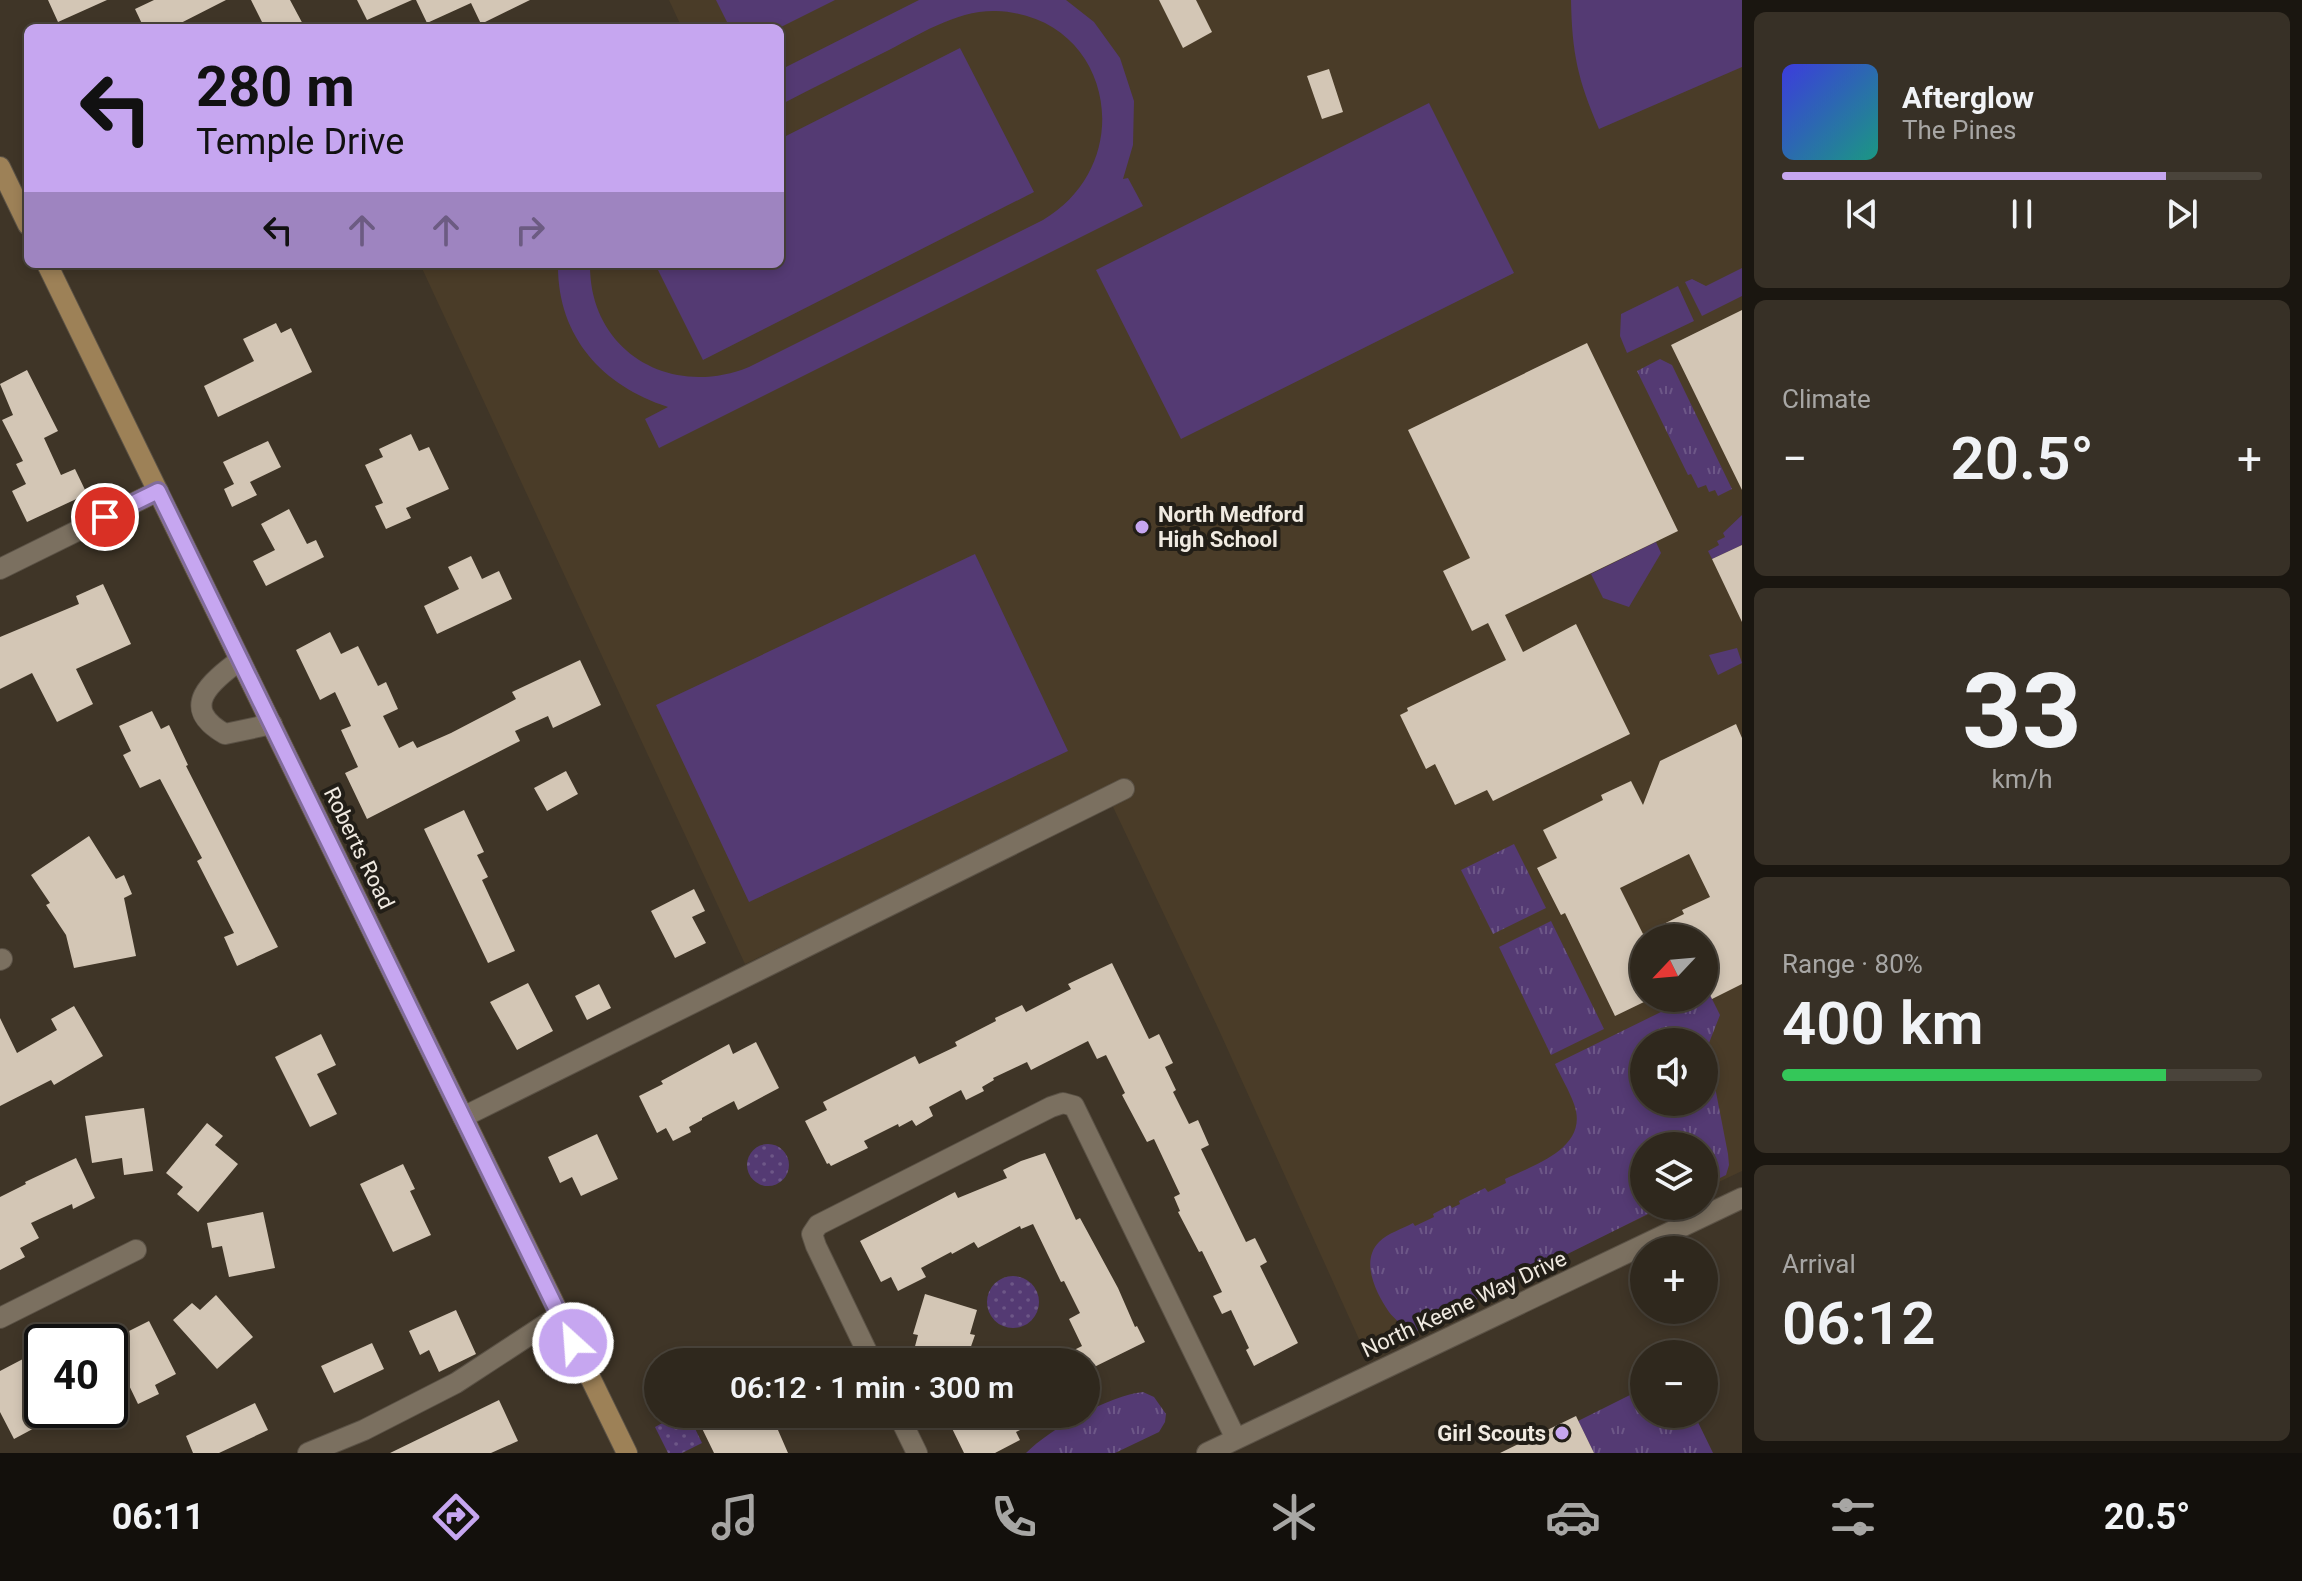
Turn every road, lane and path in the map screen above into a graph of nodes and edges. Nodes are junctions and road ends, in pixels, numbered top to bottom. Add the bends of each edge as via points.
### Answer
1 (0, 167) edge
2 (24, 217) edge
3 (49, 268) edge
4 (158, 491) junction
5 (0, 569) edge
6 (240, 660) junction
7 (272, 724) junction
8 (1124, 789) dead end
9 (463, 1117) junction
10 (1742, 1198) edge
11 (136, 1250) dead end
12 (560, 1315) junction
13 (0, 1318) edge
14 (865, 1348) edge
15 (905, 1428) edge
16 (1236, 1439) junction
17 (308, 1453) edge
18 (627, 1453) edge
19 (917, 1453) edge
20 (1207, 1453) edge

1 - 2 street
3 - 4 street, Roberts Road
4 - 5 street
4 - 6 street, Roberts Road
6 - 7 street, Roberts Road
6 - 7 street via 203,692 201,707 211,726 225,734
7 - 9 street, Roberts Road
8 - 9 street
9 - 12 street, Roberts Road
10 - 16 street, North Keene Way Drive
11 - 13 street
12 - 17 street via 456,1383
12 - 18 street, Roberts Road
14 - 16 street via 816,1246 812,1234 818,1225 1063,1103 1074,1106
15 - 19 street
16 - 20 street, North Keene Way Drive

